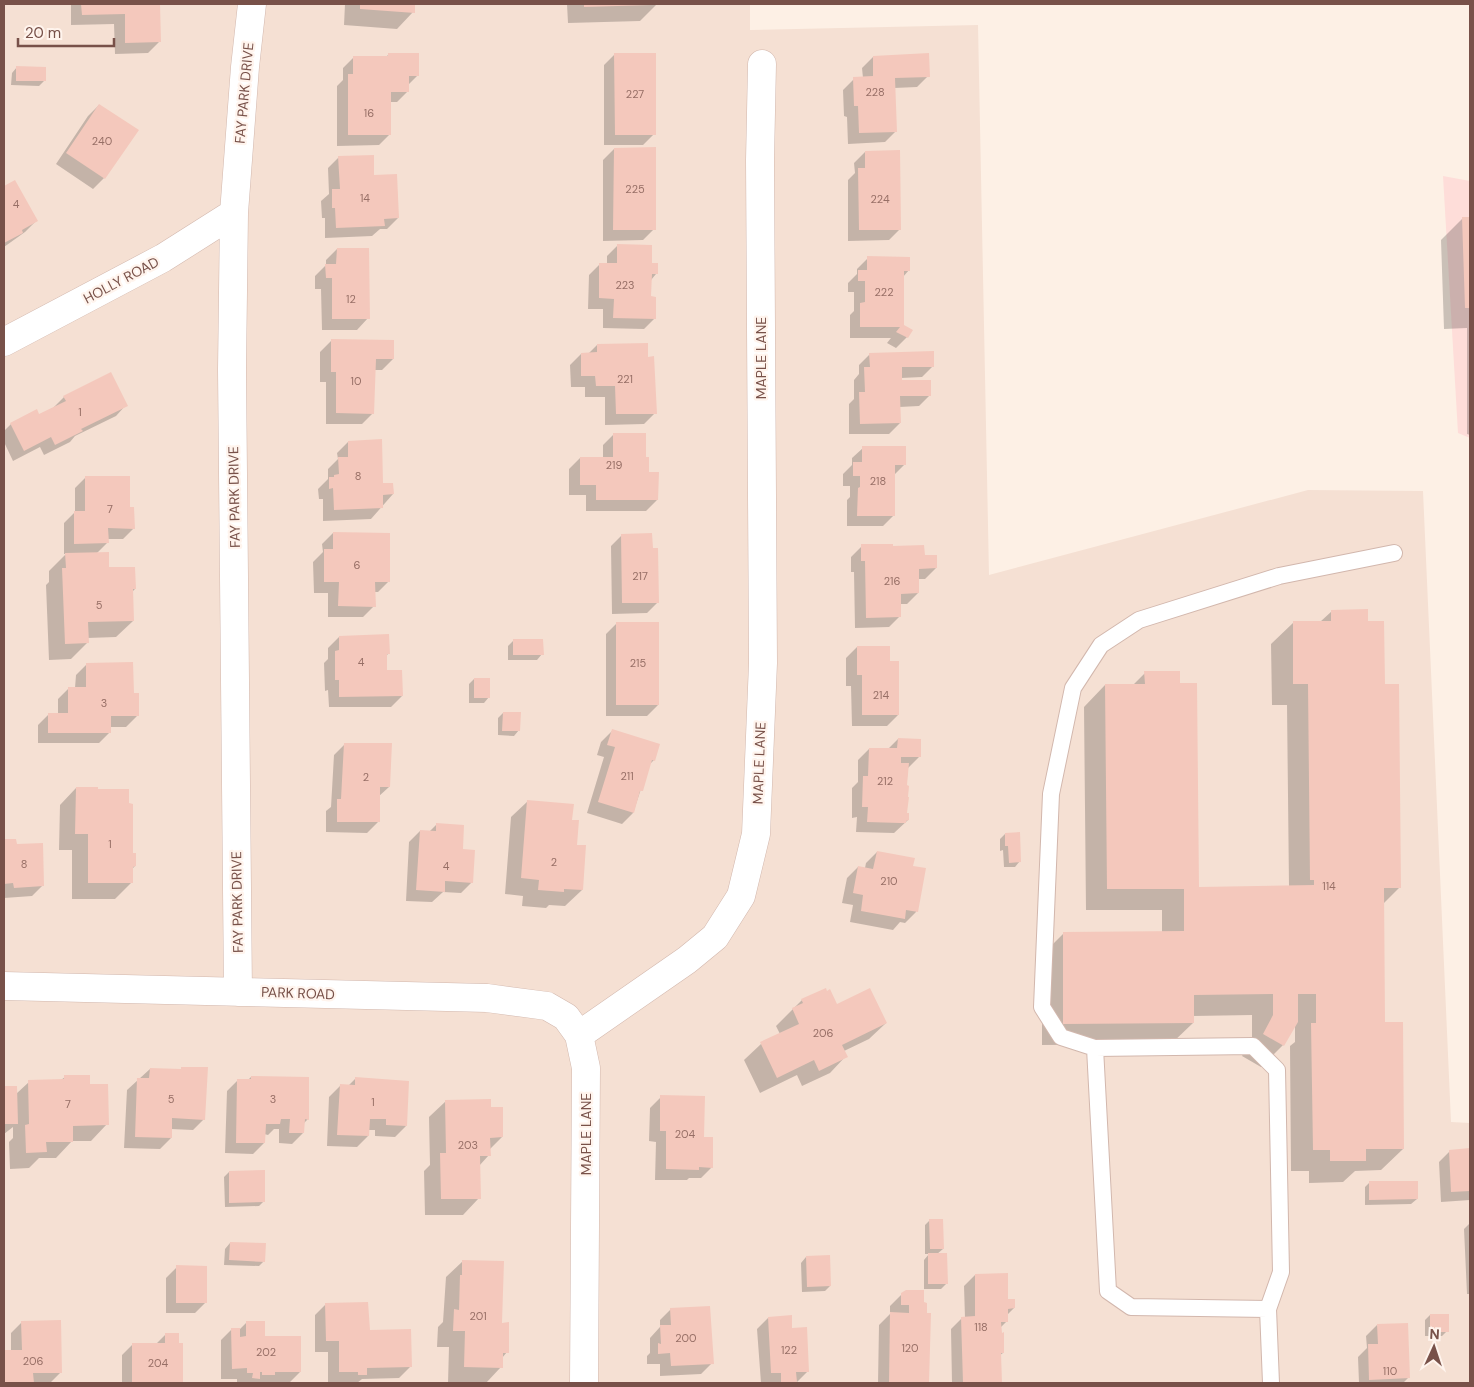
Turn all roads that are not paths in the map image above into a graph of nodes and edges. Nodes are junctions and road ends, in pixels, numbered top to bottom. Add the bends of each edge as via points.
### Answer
1 (252, 4) edge
2 (762, 64) dead end
3 (234, 213) junction
4 (4, 342) edge
5 (1394, 553) dead end
6 (4, 986) edge
7 (238, 992) junction
8 (579, 1035) junction
9 (1095, 1048) junction
10 (1268, 1309) junction
11 (584, 1383) edge
12 (1271, 1383) edge

1 - 3 street, FAY PARK DRIVE
2 - 8 street, MAPLE LANE via 762,662 756,834 740,896 715,937 688,960
3 - 4 street, HOLLY ROAD via 163,258
3 - 7 street, FAY PARK DRIVE via 232,380
5 - 9 lane via 1279,576 1139,620 1101,645 1073,688 1051,794 1042,1007 1061,1037
6 - 7 street, PARK ROAD
7 - 8 street, PARK ROAD via 487,998 547,1006 566,1017
8 - 11 street, MAPLE LANE via 586,1068
9 - 10 lane via 1108,1291 1132,1308
9 - 10 lane via 1254,1046 1277,1070 1281,1272
10 - 12 lane

